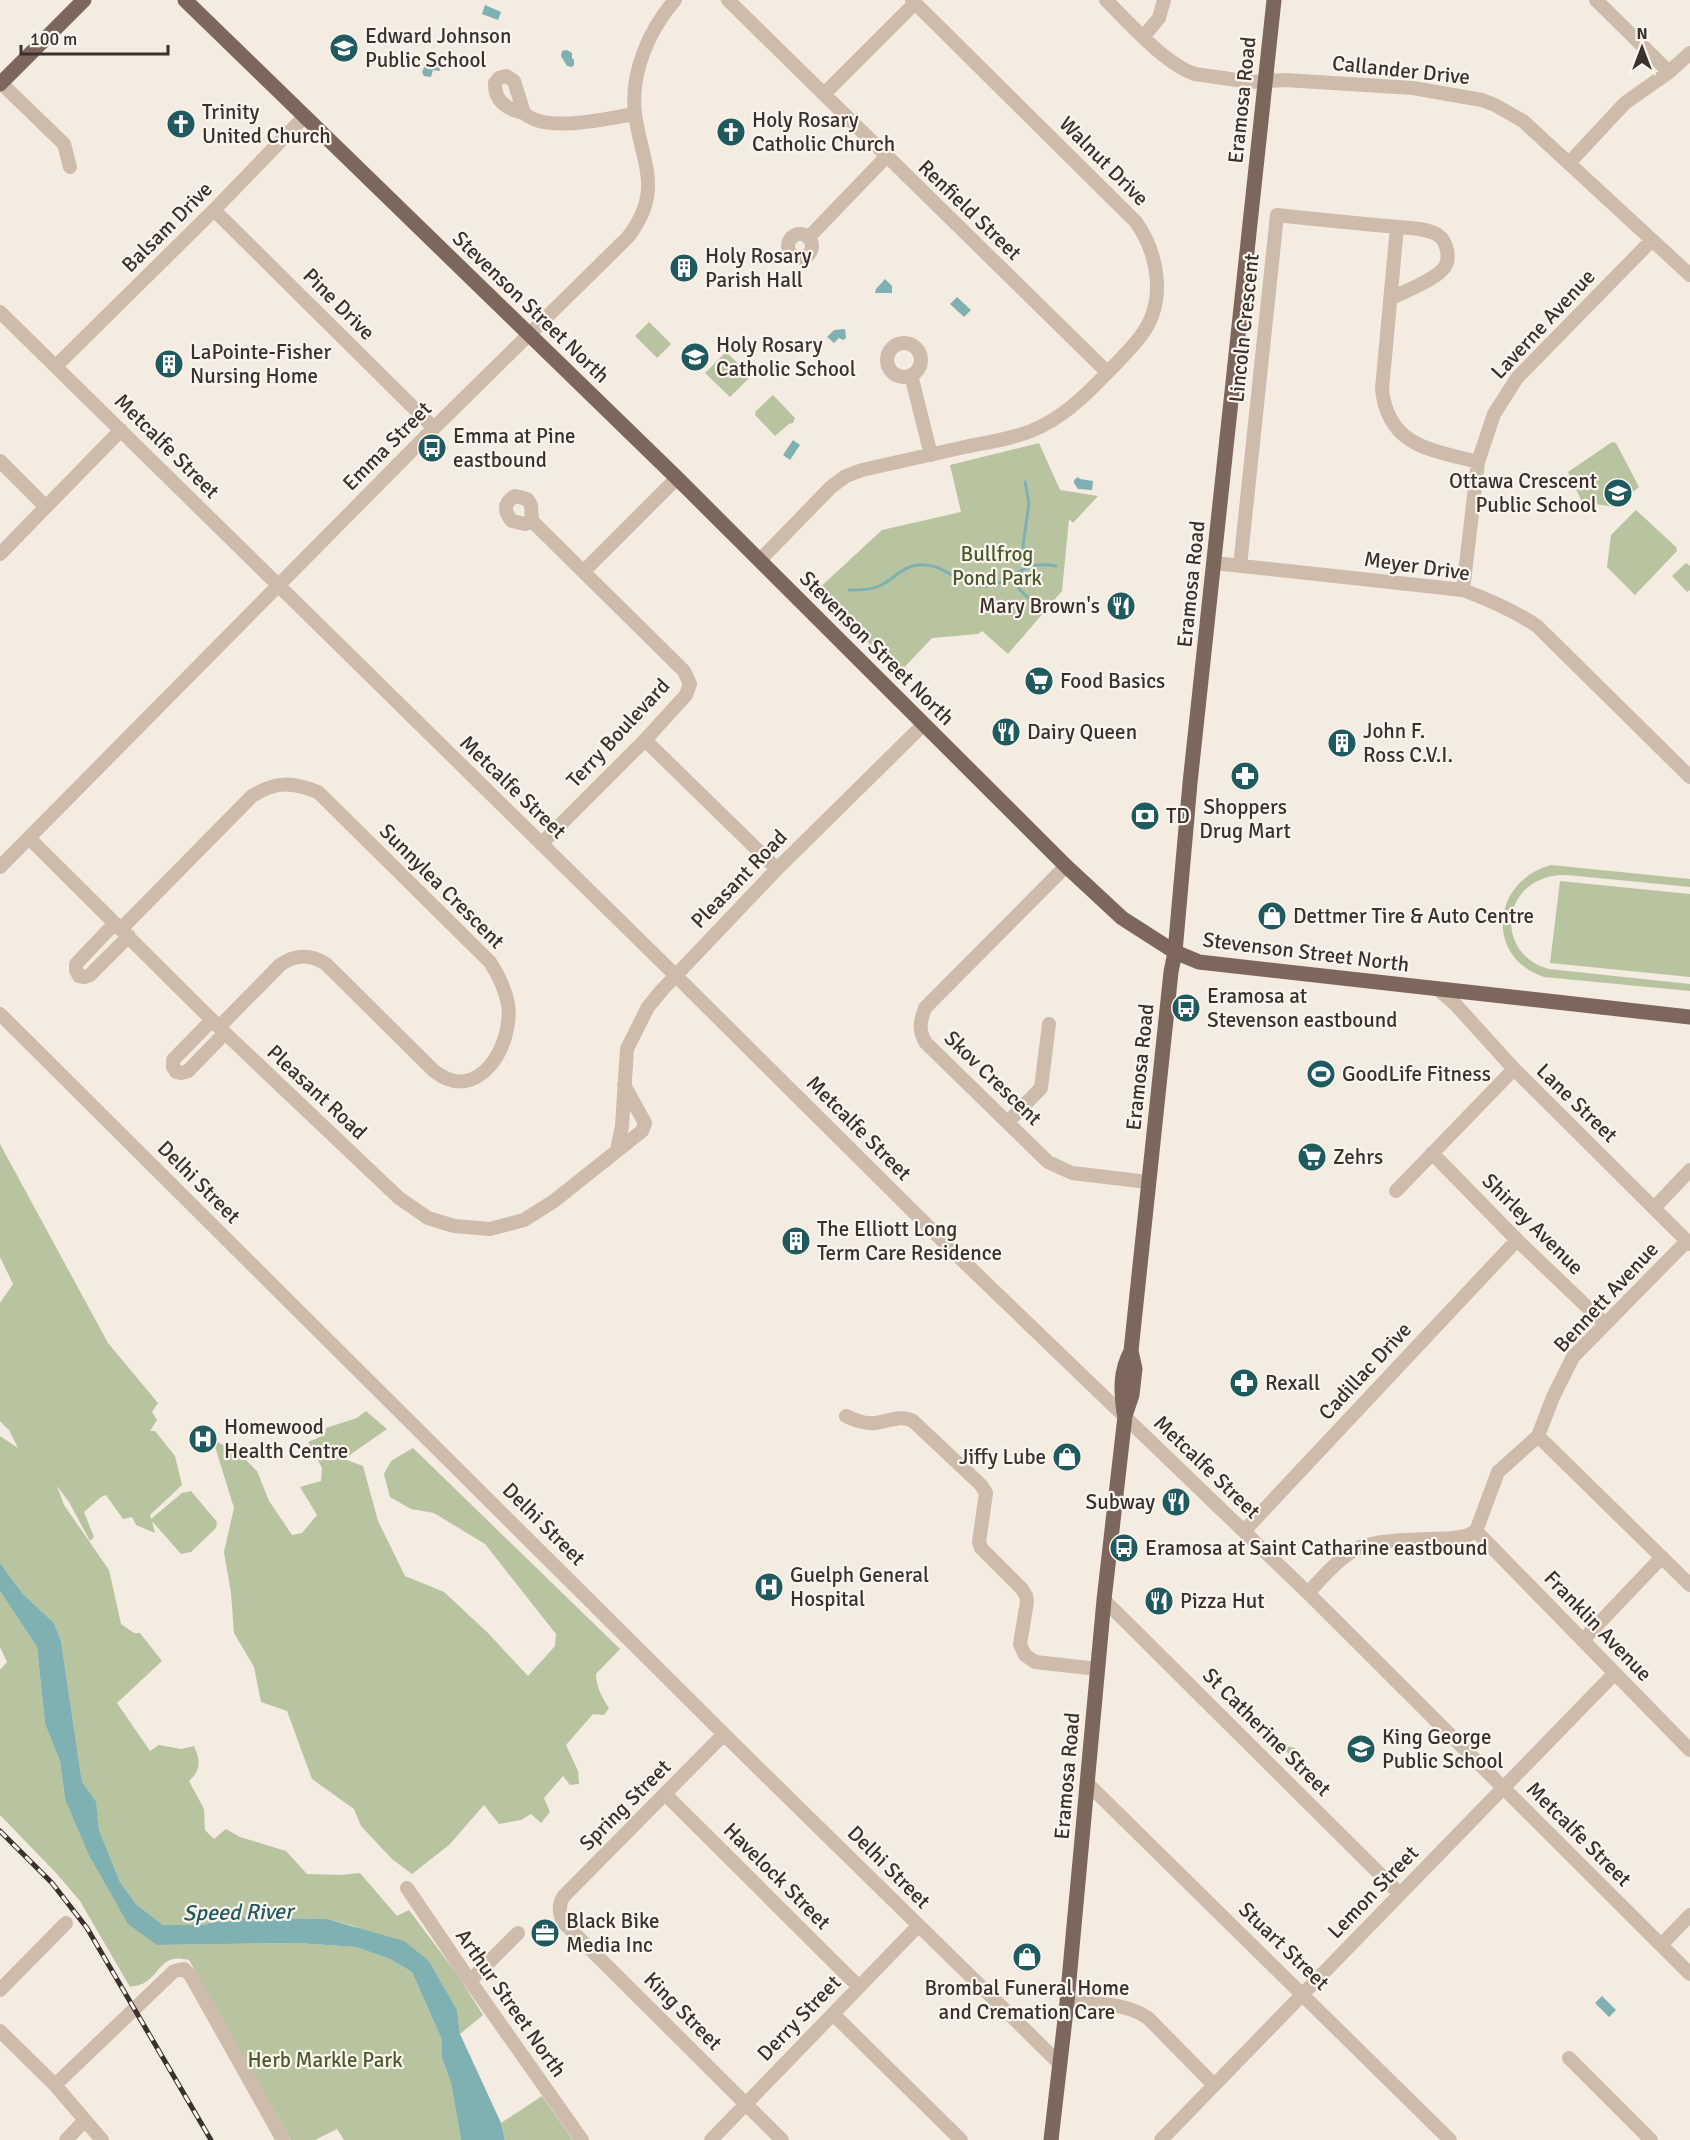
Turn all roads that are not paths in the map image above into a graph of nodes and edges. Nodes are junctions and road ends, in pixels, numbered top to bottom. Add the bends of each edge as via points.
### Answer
1 (84, 0) edge
2 (185, 0) edge
3 (675, 0) edge
4 (728, 0) edge
5 (1106, 0) edge
6 (1164, 0) edge
7 (1274, 0) edge
8 (1596, 0) edge
9 (914, 1) edge
10 (1144, 36) junction
11 (1690, 52) edge
12 (1669, 72) junction
13 (1265, 80) junction
14 (0, 84) edge
15 (824, 94) junction
16 (524, 113) dead end
17 (635, 114) junction
18 (305, 116) junction
19 (886, 157) junction
20 (1569, 162) junction
21 (70, 167) dead end
22 (214, 210) junction
23 (1397, 227) junction
24 (809, 237) dead end
25 (1652, 240) junction
26 (1690, 275) edge
27 (1392, 298) junction
28 (0, 312) edge
29 (530, 335) junction
30 (56, 366) junction
31 (1107, 372) junction
32 (911, 375) dead end
33 (434, 428) junction
34 (121, 430) junction
35 (931, 455) junction
36 (0, 461) edge
37 (1478, 462) junction
38 (677, 478) junction
39 (46, 507) junction
40 (532, 521) dead end
41 (0, 554) edge
42 (760, 560) junction
43 (1214, 563) junction
44 (1239, 566) junction
45 (584, 571) junction
46 (278, 586) junction
47 (1463, 590) junction
48 (923, 724) junction
49 (645, 740) junction
50 (1690, 777) edge
51 (29, 838) junction
52 (541, 844) junction
53 (1066, 866) junction
54 (0, 867) edge
55 (777, 869) junction
56 (122, 930) junction
57 (1175, 952) junction
58 (676, 975) junction
59 (1438, 989) junction
60 (0, 1014) edge
61 (1690, 1017) edge
62 (1049, 1024) dead end
63 (218, 1027) junction
64 (1514, 1069) junction
65 (624, 1085) junction
66 (1008, 1122) junction
67 (617, 1150) junction
68 (1432, 1154) junction
69 (1690, 1170) edge
70 (1148, 1182) junction
71 (1396, 1191) dead end
72 (1654, 1208) junction
73 (1517, 1240) junction
74 (1689, 1243) edge
75 (1605, 1324) junction
76 (846, 1416) dead end
77 (1125, 1416) junction
78 (1538, 1436) junction
79 (1244, 1531) junction
80 (1476, 1531) junction
81 (1662, 1557) junction
82 (1690, 1585) edge
83 (1308, 1593) junction
84 (1104, 1600) junction
85 (1583, 1640) junction
86 (1098, 1670) junction
87 (1614, 1674) junction
88 (724, 1734) junction
89 (1690, 1750) edge
90 (1088, 1784) junction
91 (1504, 1788) junction
92 (666, 1795) junction
93 (407, 1888) dead end
94 (1400, 1894) junction
95 (560, 1909) joint
96 (1690, 1916) edge
97 (66, 1923) dead end
98 (918, 1926) junction
99 (518, 1933) dead end
100 (1661, 1945) junction
101 (1690, 1974) edge
102 (470, 1981) junction
103 (859, 1987) junction
104 (0, 1990) edge
105 (1303, 1994) junction
106 (1067, 2002) junction
107 (833, 2014) junction
108 (0, 2031) edge
109 (1569, 2058) dead end
110 (1060, 2064) junction
111 (55, 2085) junction
112 (1214, 2085) junction
113 (746, 2104) junction
114 (85, 2120) junction
115 (1053, 2137) edge
116 (66, 2140) edge
117 (102, 2140) edge
118 (283, 2140) edge
119 (582, 2140) edge
120 (711, 2140) edge
121 (782, 2140) edge
122 (961, 2140) edge
123 (1161, 2140) edge
124 (1449, 2140) edge
125 (1651, 2140) edge

1 - 14 main road
2 - 18 main road, Stevenson Street North
3 - 17 street, Emma Street via 644,50 635,92
4 - 15 street, Renfield Street
5 - 10 street, Callander Drive
6 - 10 street via 1159,18
7 - 13 main road, Eramosa Road
8 - 12 street
9 - 15 street
9 - 31 street, Walnut Drive via 1127,211 1149,244 1156,264 1155,306 1141,336
10 - 13 street, Callander Drive via 1186,72 1244,81
11 - 12 street
12 - 20 street via 1625,103
13 - 20 street, Callander Drive via 1413,88 1469,96 1523,121
13 - 43 main road, Eramosa Road
14 - 21 street via 64,144
15 - 19 street, Renfield Street
16 - 17 street via 554,124
17 - 29 street, Emma Street via 649,187 637,226
18 - 22 street, Balsam Drive
18 - 29 main road, Stevenson Street North
19 - 24 street
19 - 31 street, Renfield Street
20 - 25 street, Callander Drive
22 - 30 street, Balsam Drive
22 - 33 street, Pine Drive
23 - 27 street
23 - 27 street, Lincoln Crescent via 1438,235 1444,241 1447,257 1444,269
23 - 44 street, Lincoln Crescent via 1277,215
25 - 26 street, Callander Drive
25 - 37 street, Laverne Avenue via 1517,378 1494,414
27 - 37 street via 1382,389 1392,423 1413,443
28 - 30 street, Metcalfe Street
29 - 33 street, Emma Street
29 - 38 main road, Stevenson Street North
30 - 34 street, Metcalfe Street
31 - 35 street, Walnut Drive via 1054,421 1020,435
32 - 35 street
33 - 46 street, Emma Street
34 - 39 street
34 - 46 street, Metcalfe Street
35 - 42 street, Walnut Drive via 846,476
36 - 39 street
37 - 47 street, Laverne Avenue
38 - 42 main road, Stevenson Street North
38 - 45 street
39 - 41 street
40 - 45 street, Terry Boulevard
42 - 48 main road, Stevenson Street North
43 - 44 street, Meyer Drive
43 - 57 main road, Eramosa Road
44 - 47 street, Meyer Drive
45 - 49 street, Terry Boulevard via 684,671 690,684 686,695
46 - 51 street, Emma Street
46 - 52 street, Metcalfe Street
47 - 50 street, Meyer Drive via 1513,610 1538,626
48 - 53 main road, Stevenson Street North
48 - 55 street, Pleasant Road
49 - 52 street, Terry Boulevard
49 - 55 street
51 - 54 street, Emma Street
51 - 56 street, Pleasant Road
52 - 58 street, Metcalfe Street
53 - 57 main road, Stevenson Street North via 1122,918
53 - 66 street, Skov Crescent via 933,999 920,1023 926,1043
55 - 58 street, Pleasant Road
56 - 63 street, Pleasant Road
56 - 63 street, Sunnylea Crescent via 252,796 267,787 300,785 318,792 490,962 502,982 508,1006 501,1049 487,1070 472,1081 460,1082 452,1082 434,1071 315,957 290,958 280,965
57 - 59 main road, Stevenson Street North via 1199,962
57 - 70 main road, Eramosa Road
58 - 65 street, Pleasant Road via 637,1026 627,1049
58 - 77 street, Metcalfe Street
59 - 61 main road, Stevenson Street North
59 - 64 street, Lane Street
60 - 88 street, Delhi Street
62 - 66 street via 1041,1088
63 - 67 street, Pleasant Road via 399,1198 428,1218 454,1226 490,1229 524,1220
64 - 68 street
64 - 72 street, Lane Street
65 - 67 street, Pleasant Road
65 - 67 street, Pleasant Road via 645,1123 642,1131
66 - 70 street, Skov Crescent via 1048,1162 1064,1171
68 - 71 street
68 - 73 street, Shirley Avenue
69 - 72 street, Bennett Avenue
70 - 77 main road, Eramosa Road via 1131,1351 1136,1365
72 - 74 street, Lane Street
73 - 75 street, Shirley Avenue
73 - 79 street, Cadillac Drive
74 - 75 street, Bennett Avenue
75 - 78 street, Bennett Avenue via 1573,1357
76 - 86 street via 873,1424 896,1418 913,1421 981,1485 986,1500 979,1542 1026,1596 1020,1644 1025,1655 1035,1662
77 - 79 street, Metcalfe Street
77 - 84 main road, Eramosa Road
78 - 80 street, Bennett Avenue via 1498,1472
78 - 81 street
79 - 83 street, Metcalfe Street
80 - 83 street via 1454,1538 1359,1548 1339,1560
80 - 85 street, Franklin Avenue
81 - 82 street
81 - 85 street
83 - 91 street, Metcalfe Street
84 - 86 main road, Eramosa Road
84 - 94 street, St Catherine Street
85 - 87 street, Franklin Avenue
86 - 90 main road, Eramosa Road
87 - 89 street, Franklin Avenue
87 - 91 street, Lemon Street
88 - 92 street, Spring Street
88 - 98 street, Delhi Street
90 - 105 street, Stuart Street
90 - 106 main road, Eramosa Road
91 - 94 street, Lemon Street
91 - 100 street, Metcalfe Street
92 - 95 street, Spring Street via 564,1896
92 - 103 street, Havelock Street
93 - 102 street, Arthur Street North
94 - 105 street, Lemon Street
95 - 113 street, King Street via 563,1922
96 - 100 street
97 - 104 street
98 - 103 street, Derry Street
98 - 110 street, Delhi Street
99 - 102 street
100 - 101 street, Metcalfe Street
102 - 119 street, Arthur Street North
103 - 107 street, Derry Street
105 - 112 street, Lemon Street
105 - 124 street, Stuart Street
106 - 110 main road, Eramosa Road
106 - 112 street via 1137,2011
107 - 113 street, Derry Street
107 - 122 street
108 - 111 street
109 - 125 street
110 - 115 main road, Eramosa Road
111 - 114 street
111 - 118 street via 174,1971 184,1969
112 - 123 street, Lemon Street
113 - 120 street, Derry Street
113 - 121 street, King Street
114 - 116 street
114 - 117 street

